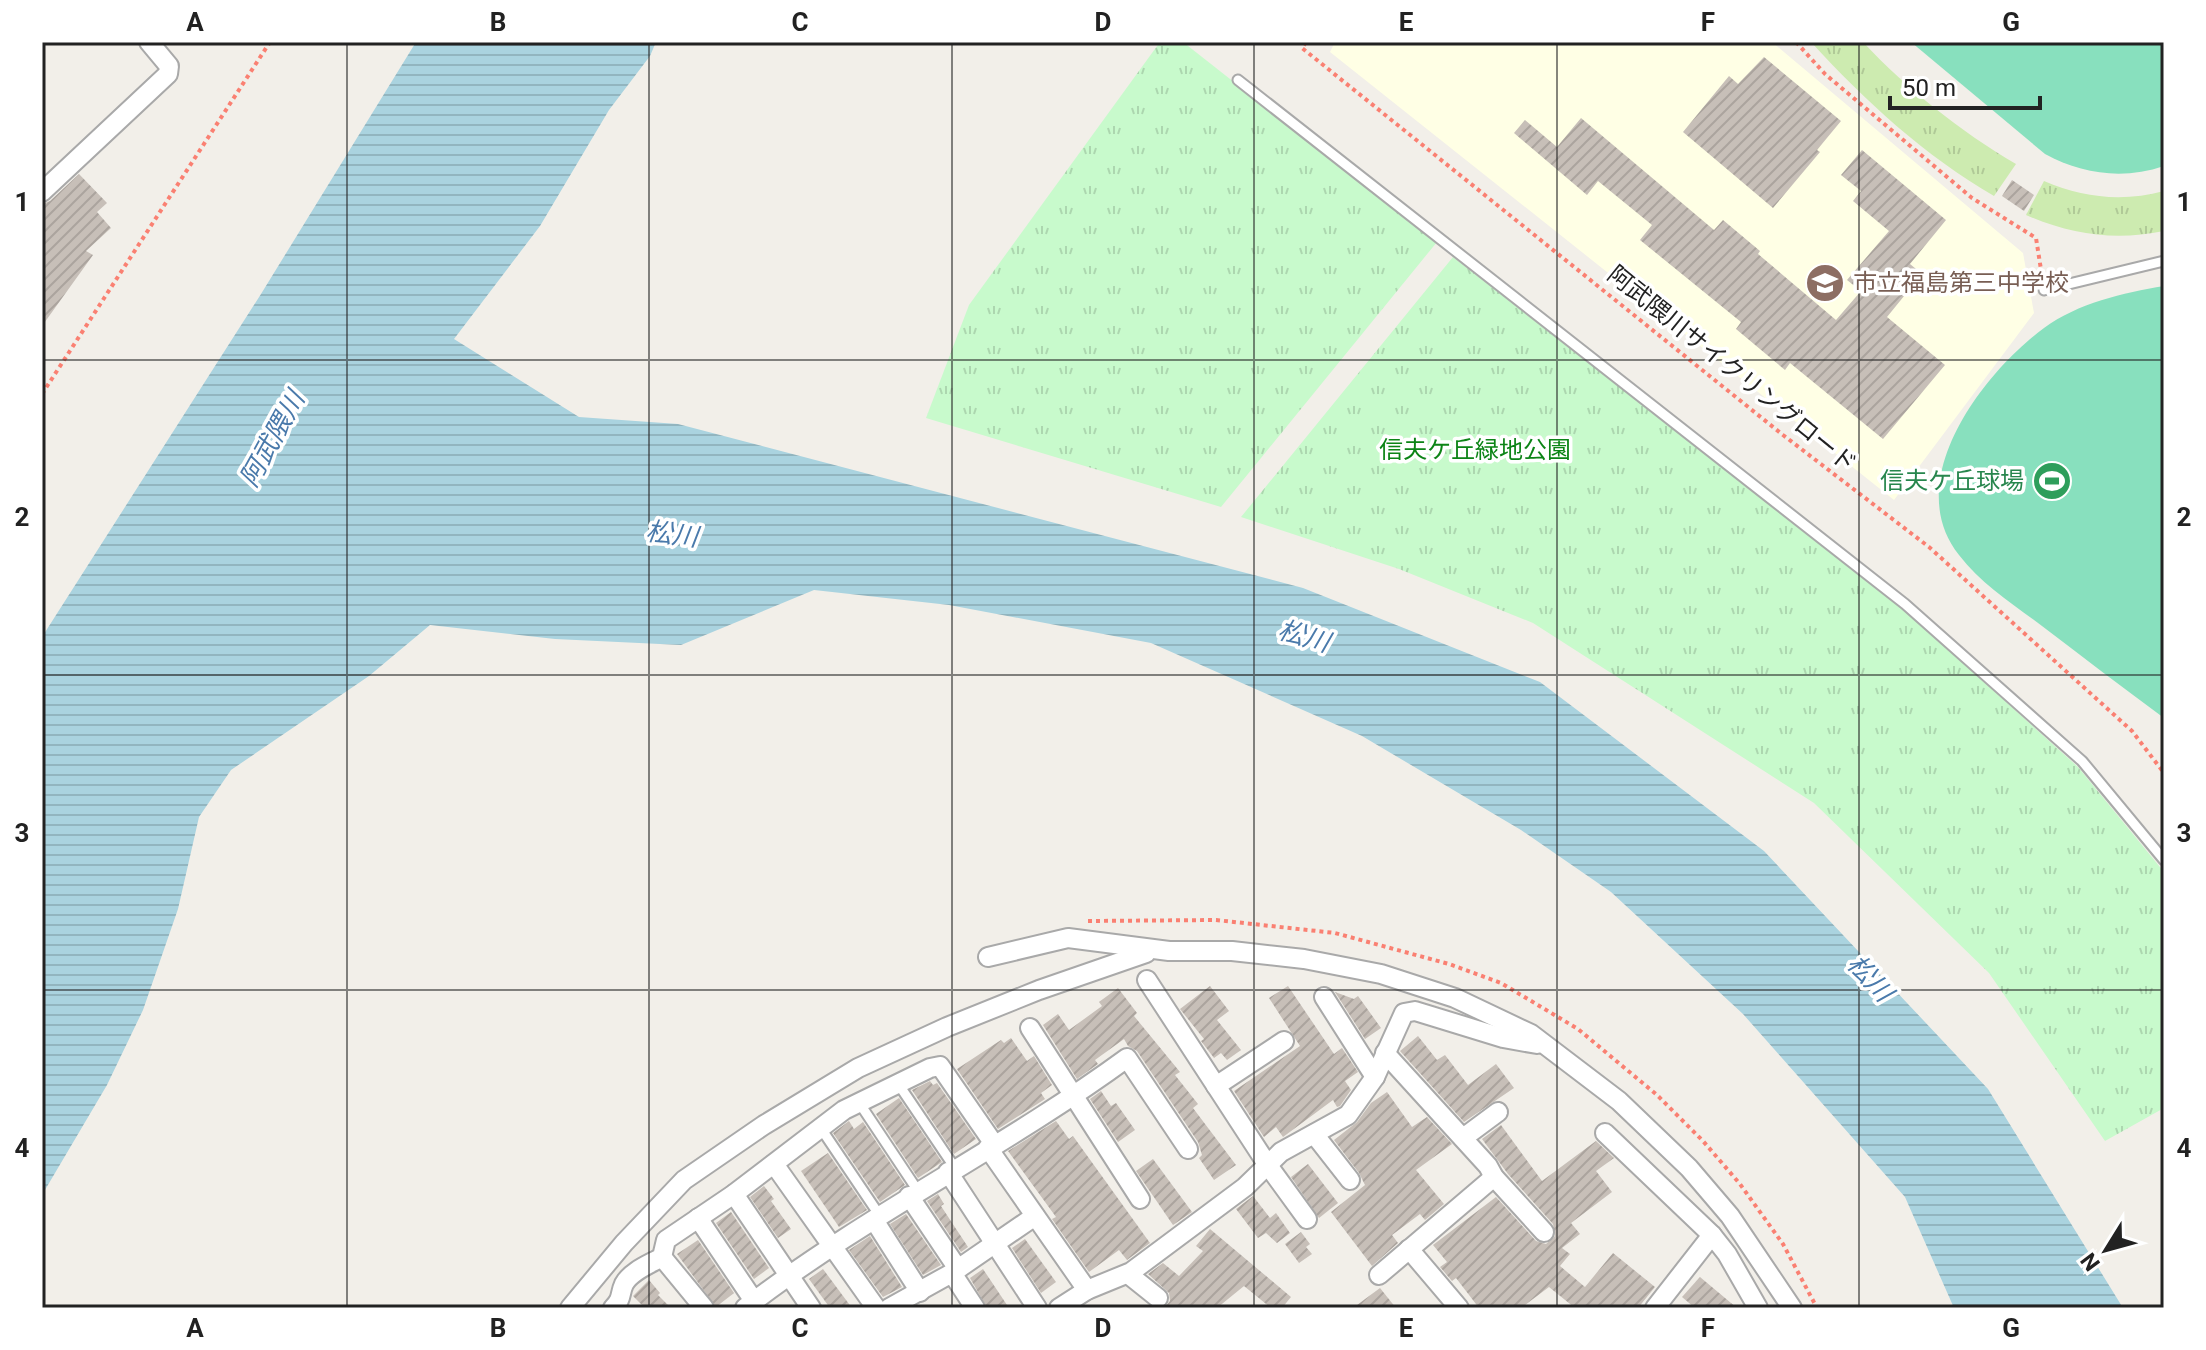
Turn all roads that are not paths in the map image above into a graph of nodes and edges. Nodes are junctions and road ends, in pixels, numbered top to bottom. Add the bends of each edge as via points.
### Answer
1 (149, 42) edge
2 (1238, 80) dead end
3 (42, 192) edge
4 (2164, 261) edge
5 (2044, 290) road end
6 (2164, 860) edge
7 (1169, 951) junction
8 (988, 957) dead end
9 (1147, 980) dead end
10 (1324, 997) dead end
11 (1030, 1028) dead end
12 (1284, 1041) dead end
13 (1545, 1045) junction
14 (1385, 1053) junction
15 (1375, 1077) junction
16 (899, 1085) junction
17 (1216, 1086) junction
18 (1075, 1096) junction
19 (858, 1101) junction
20 (1498, 1112) dead end
21 (820, 1127) junction
22 (1605, 1133) dead end
23 (1314, 1134) junction
24 (1463, 1138) junction
25 (991, 1146) junction
26 (1188, 1149) dead end
27 (774, 1164) junction
28 (1267, 1164) junction
29 (951, 1170) junction
30 (1494, 1177) junction
31 (1350, 1180) dead end
32 (734, 1194) junction
33 (914, 1194) junction
34 (1140, 1199) dead end
35 (1035, 1216) junction
36 (698, 1218) junction
37 (877, 1218) junction
38 (1307, 1219) dead end
39 (1544, 1232) dead end
40 (1712, 1235) junction
41 (994, 1242) junction
42 (833, 1246) junction
43 (1409, 1249) junction
44 (662, 1257) junction
45 (955, 1271) junction
46 (1128, 1274) junction
47 (789, 1275) junction
48 (1379, 1275) dead end
49 (1087, 1290) junction
50 (1158, 1298) dead end
51 (915, 1299) edge
52 (750, 1304) edge
53 (622, 1305) edge
54 (570, 1308) edge
55 (704, 1308) edge
56 (811, 1308) edge
57 (876, 1308) edge
58 (889, 1308) edge
59 (975, 1308) edge
60 (1037, 1308) edge
61 (1059, 1308) edge
62 (1459, 1308) edge
63 (1655, 1308) edge
64 (1758, 1308) edge
65 (1792, 1308) edge

1 - 3 street via 169,66 168,74
2 - 6 lane via 1905,604 2082,761
4 - 5 lane
7 - 8 street via 1068,938
7 - 13 street via 1232,951 1381,974 1455,998
7 - 54 street via 1139,953 1039,990 845,1076 684,1180
9 - 17 street
10 - 15 street
11 - 18 street
12 - 17 street
13 - 14 street via 1415,1011 1404,1013
13 - 65 street via 1619,1101 1689,1168 1730,1216
14 - 15 street
14 - 24 street
15 - 23 street via 1348,1115
16 - 19 street
16 - 25 street via 940,1066
16 - 29 lane
17 - 28 street
18 - 25 street
18 - 26 street via 1127,1058
18 - 34 street
19 - 21 street
19 - 33 lane
20 - 24 street
21 - 27 street
21 - 37 lane
22 - 40 street
23 - 28 street
23 - 31 street
24 - 30 street
25 - 29 street
25 - 35 street
27 - 32 street
27 - 42 street
28 - 38 street
28 - 46 street via 1245,1187
29 - 33 street
29 - 41 street
30 - 39 street
30 - 43 street
32 - 36 street
32 - 47 street
33 - 37 street
33 - 45 street
35 - 41 street
35 - 49 street
36 - 44 street via 666,1240
36 - 52 street
37 - 42 street
37 - 51 street
40 - 63 street
40 - 64 street
41 - 45 street
41 - 60 street
42 - 47 street
42 - 57 street
43 - 48 street
43 - 62 street
44 - 53 street via 624,1284
44 - 55 street
45 - 51 street
45 - 59 street
46 - 49 street
46 - 50 street
47 - 52 street
47 - 56 street
49 - 61 street
51 - 58 street

